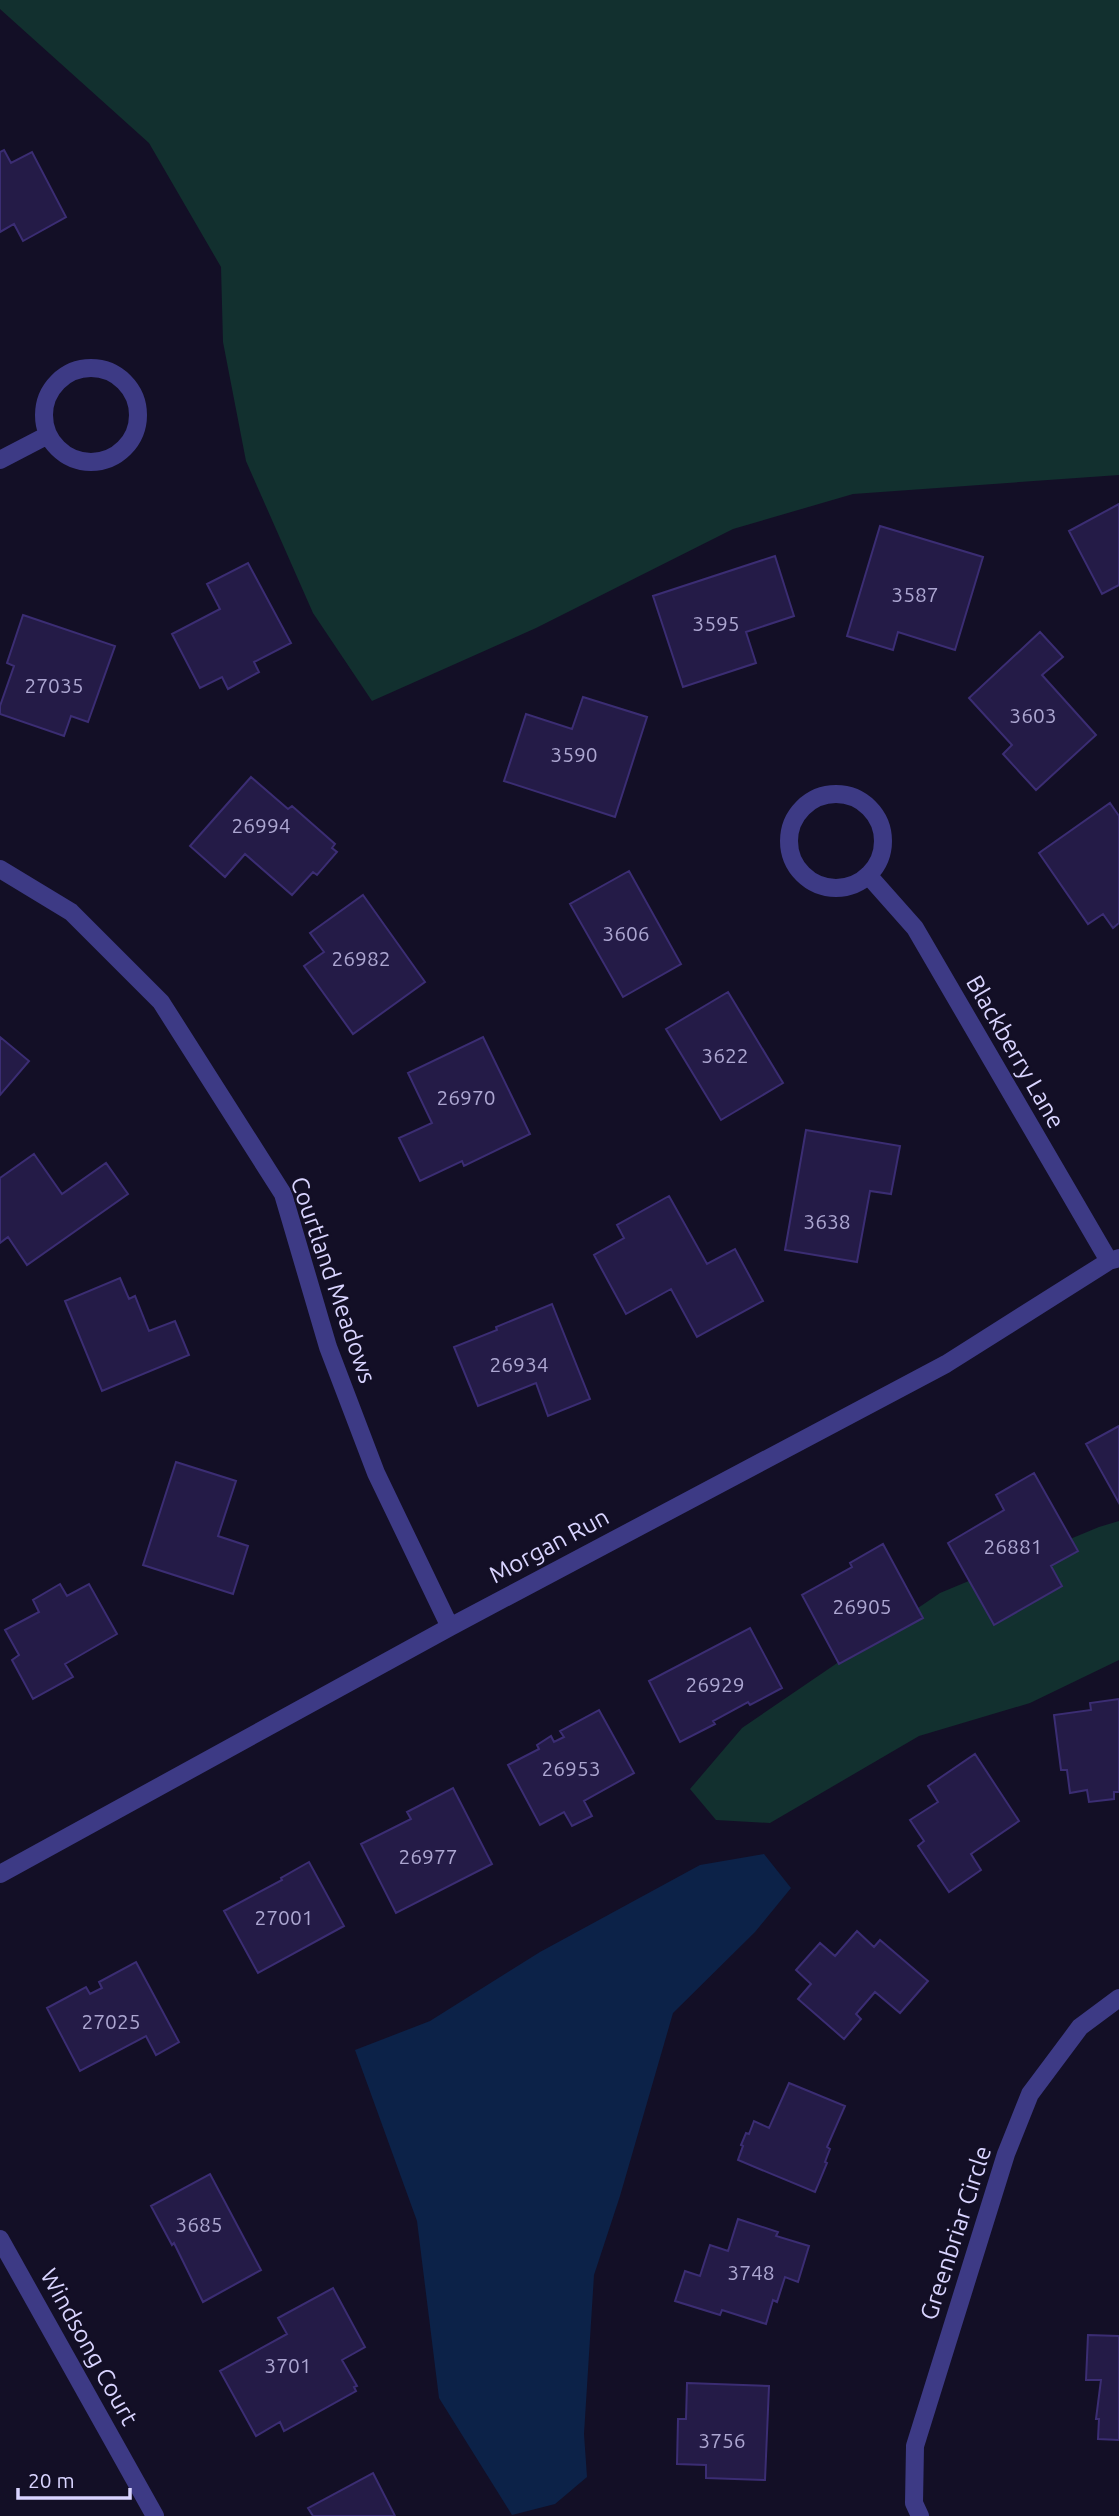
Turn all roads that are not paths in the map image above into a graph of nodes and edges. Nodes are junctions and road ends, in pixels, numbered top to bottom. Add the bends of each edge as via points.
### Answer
1 (48, 435) junction
2 (0, 460) edge
3 (0, 869) edge
4 (869, 875) junction
5 (1114, 1260) edge
6 (450, 1627) junction
7 (0, 1874) edge
8 (1119, 1998) edge
9 (0, 2239) edge
10 (155, 2516) edge
11 (920, 2516) edge

1 - 1 street via 44,420 47,398 71,372 86,368 114,373 135,396 137,428 118,454 102,461 70,458
1 - 2 street
3 - 6 street, Courtland Meadows via 71,912 161,1002 283,1194 328,1347 376,1473
4 - 4 street via 852,885 825,887 801,873 788,844 793,821 808,802 828,794 849,795 870,808 883,837 880,858
4 - 5 street, Blackberry Lane via 915,928
5 - 6 street, Morgan Run via 946,1364
6 - 7 street, Morgan Run
8 - 11 street, Greenbriar Circle via 1080,2027 1030,2094 1006,2154 915,2446 914,2503
9 - 10 street, Windsong Court

